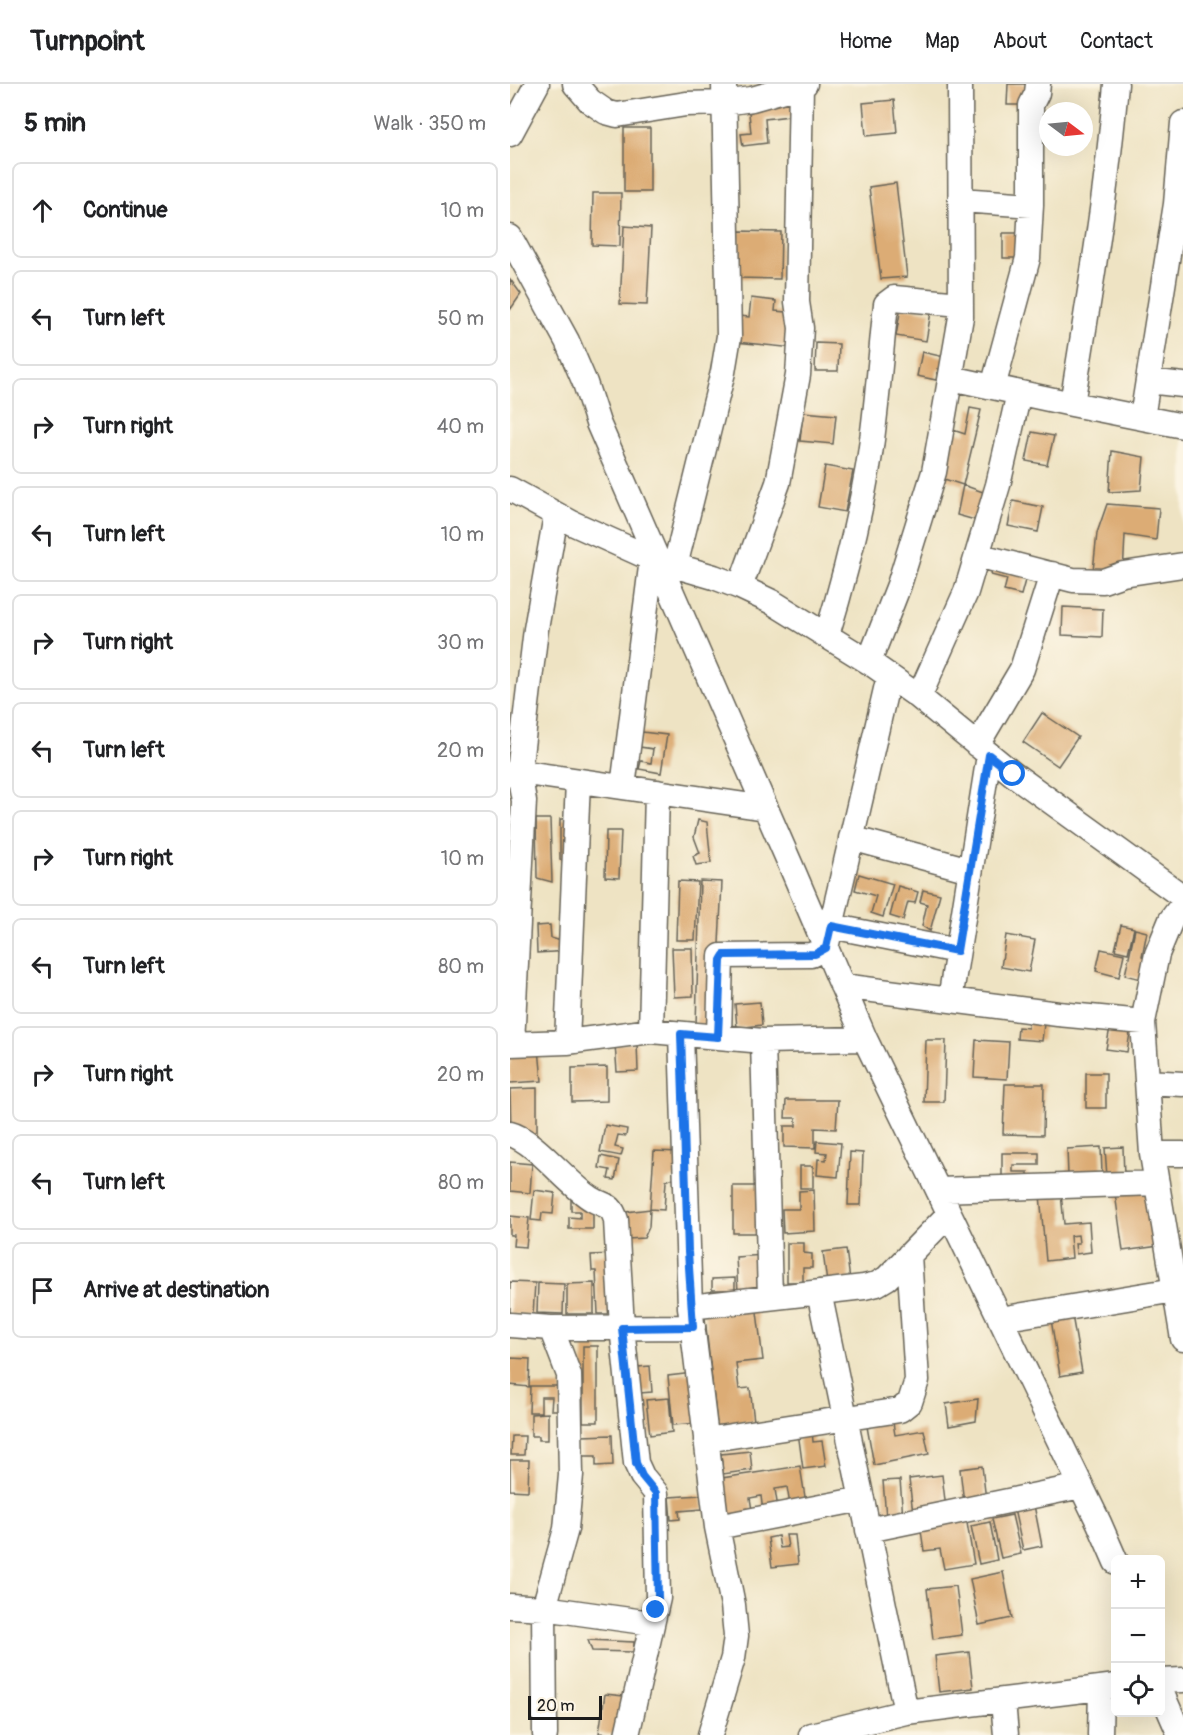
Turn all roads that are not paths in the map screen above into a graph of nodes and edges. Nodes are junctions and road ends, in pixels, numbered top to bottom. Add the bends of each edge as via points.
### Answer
1 (537, 84) edge
2 (575, 84) edge
3 (803, 84) edge
4 (960, 84) edge
5 (1038, 84) edge
6 (1116, 84) edge
7 (724, 94) edge
8 (1183, 123) edge
9 (510, 134) edge
10 (960, 200) junction
11 (1031, 206) junction
12 (510, 237) edge
13 (961, 304) junction
14 (951, 378) junction
15 (1148, 381) junction
16 (1183, 385) edge
17 (993, 387) junction
18 (1018, 393) junction
19 (1072, 404) junction
20 (1142, 418) junction
21 (1183, 426) edge
22 (510, 489) edge
23 (556, 515) junction
24 (977, 555) junction
25 (661, 562) junction
26 (1183, 565) edge
27 (1052, 574) junction
28 (740, 586) junction
29 (826, 635) junction
30 (879, 669) junction
31 (520, 684) edge
32 (919, 697) junction
33 (516, 744) edge
34 (983, 750) junction
35 (514, 773) edge
36 (578, 781) junction
37 (623, 788) junction
38 (657, 792) junction
39 (766, 808) junction
40 (851, 838) junction
41 (970, 870) junction
42 (1183, 897) edge
43 (1183, 904) edge
44 (829, 937) junction
45 (957, 951) junction
46 (842, 986) junction
47 (950, 1000) junction
48 (1143, 1022) junction
49 (651, 1031) junction
50 (681, 1034) junction
51 (718, 1037) junction
52 (865, 1039) junction
53 (763, 1041) junction
54 (567, 1042) junction
55 (511, 1044) edge
56 (1147, 1082) junction
57 (1183, 1084) edge
58 (510, 1134) edge
59 (1152, 1154) junction
60 (1183, 1154) edge
61 (1157, 1183) junction
62 (938, 1190) junction
63 (949, 1214) junction
64 (1174, 1230) edge
65 (909, 1255) junction
66 (819, 1292) junction
67 (770, 1297) junction
68 (1179, 1305) edge
69 (692, 1317) junction
70 (1000, 1319) junction
71 (510, 1325) edge
72 (551, 1328) junction
73 (622, 1328) junction
74 (1183, 1339) edge
75 (845, 1418) junction
76 (706, 1440) junction
77 (1081, 1486) junction
78 (862, 1499) junction
79 (717, 1527) junction
80 (868, 1530) junction
81 (1113, 1555) edge
82 (510, 1606) edge
83 (544, 1608) junction
84 (651, 1623) junction
85 (1183, 1680) edge
86 (1165, 1681) edge
87 (1108, 1687) edge
88 (1165, 1700) edge
89 (1003, 1701) junction
90 (906, 1712) junction
91 (1177, 1734) edge
92 (545, 1735) edge
93 (627, 1735) edge
94 (710, 1735) edge
95 (811, 1735) edge
96 (1006, 1735) edge
97 (1100, 1735) edge

1 - 9 street
2 - 7 street via 590,101 617,115
3 - 7 street via 752,99
3 - 28 street via 798,375 778,483
4 - 10 street
5 - 11 street via 1031,105
6 - 19 street via 1095,259
7 - 25 street via 729,336 723,372
8 - 15 street via 1176,204
10 - 11 street
10 - 13 street
11 - 17 street via 1028,258
12 - 25 street via 567,341 598,423
13 - 14 street
13 - 29 street via 894,298 886,304 868,464 845,577
14 - 17 street
14 - 30 street via 930,483
15 - 16 street
15 - 20 street
17 - 18 street
18 - 19 street
18 - 24 street via 998,485
19 - 20 street
20 - 21 street
22 - 23 street
23 - 25 street
23 - 31 street via 536,629
24 - 27 street
24 - 32 street via 959,608
25 - 28 street
25 - 37 street
25 - 39 street
26 - 27 street via 1103,581
27 - 34 street via 1022,669
28 - 29 street
29 - 30 street
30 - 32 street
30 - 40 street
31 - 33 street
32 - 34 street
33 - 35 street
34 - 41 street
34 - 42 street
35 - 36 street
35 - 55 street via 524,801
36 - 37 street
36 - 54 street
37 - 38 street
38 - 39 street
38 - 49 street
39 - 44 street
40 - 41 street
40 - 44 street
41 - 45 street
43 - 48 street via 1171,920 1157,954
44 - 45 street
44 - 46 street
44 - 51 street via 811,955 722,956
45 - 47 street
46 - 47 street
46 - 52 street
47 - 48 street
48 - 56 street
49 - 50 street
49 - 54 street
50 - 51 street
50 - 69 street
51 - 53 street
52 - 53 street
52 - 62 street
53 - 67 street
54 - 55 street
56 - 57 street
56 - 59 street
58 - 73 street via 525,1141 591,1199 613,1210
59 - 60 street
59 - 61 street
61 - 62 street
61 - 64 street
62 - 63 street
63 - 65 street
63 - 70 street
64 - 68 street
65 - 66 street via 877,1284
65 - 75 street via 917,1380 914,1392 900,1410
66 - 67 street
66 - 75 street
67 - 69 street
68 - 70 street
68 - 74 street
69 - 73 street
69 - 76 street
70 - 77 street
71 - 72 street
72 - 73 street
72 - 83 street via 569,1375 571,1475 566,1529
73 - 84 street via 636,1463 656,1493 658,1598
75 - 76 street
75 - 78 street
76 - 79 street
77 - 80 street
77 - 81 street
78 - 79 street
78 - 80 street
79 - 94 street via 736,1636
80 - 90 street
82 - 83 street
83 - 84 street
83 - 92 street
84 - 93 street
85 - 86 street
87 - 89 street
87 - 97 street
88 - 91 street
89 - 90 street
89 - 96 street
90 - 95 street

